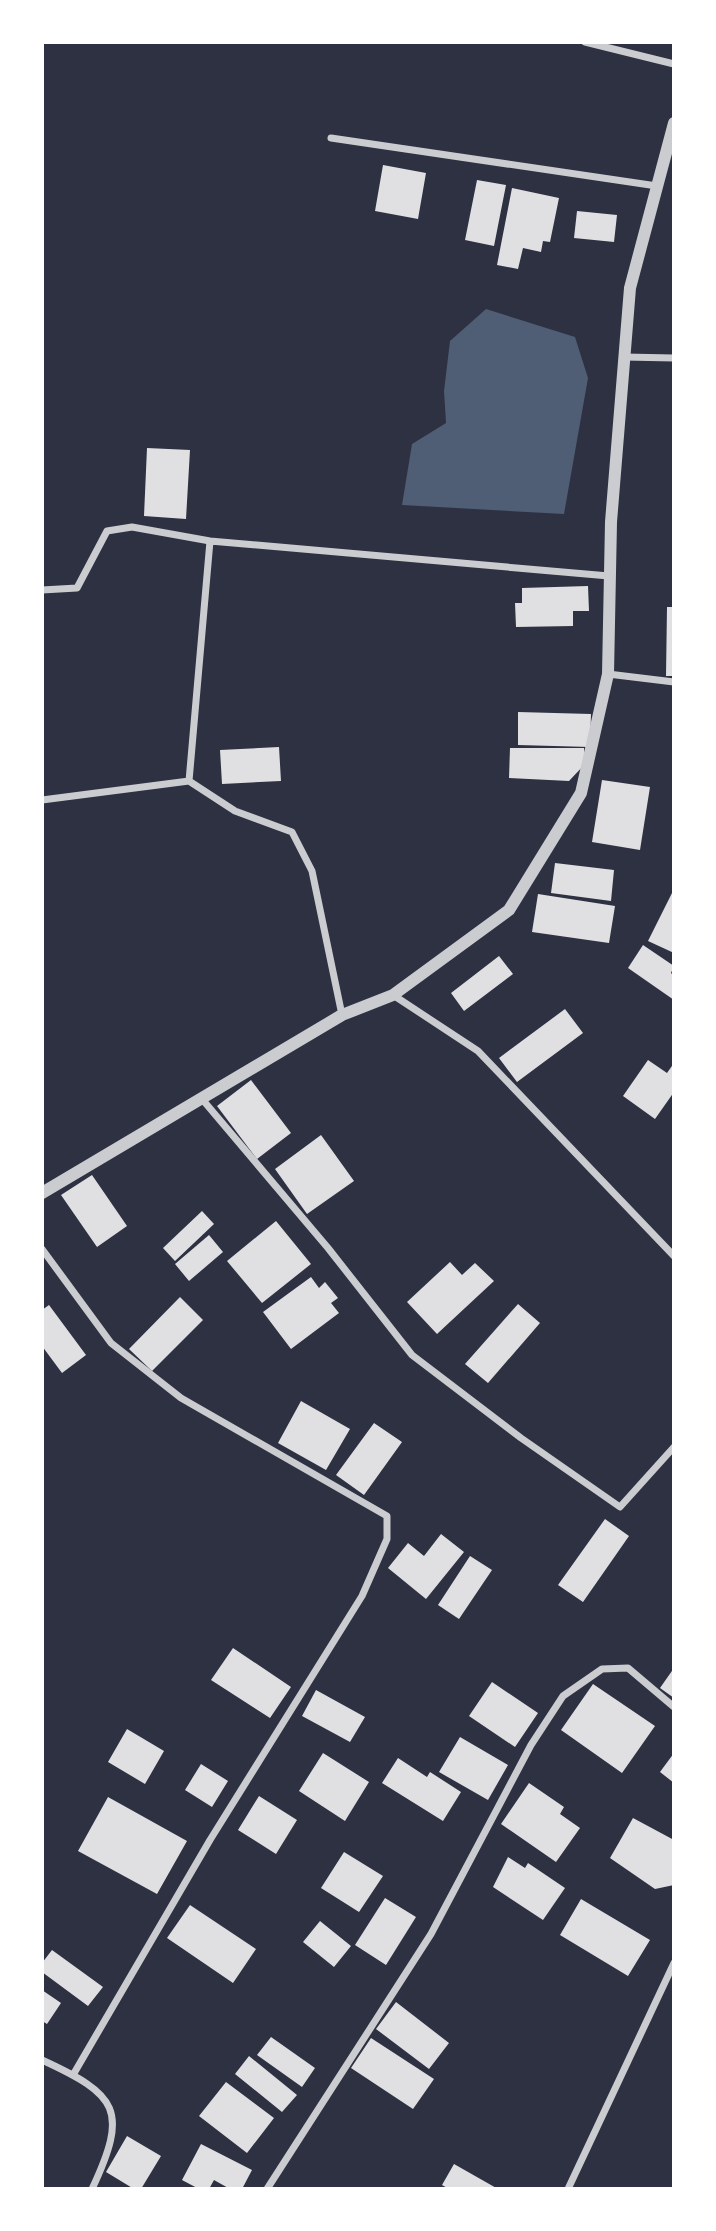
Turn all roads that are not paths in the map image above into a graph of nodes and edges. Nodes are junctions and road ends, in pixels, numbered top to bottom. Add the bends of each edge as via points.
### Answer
1 (585, 42) edge
2 (674, 64) edge
3 (674, 123) edge
4 (331, 138) dead end
5 (657, 186) junction
6 (624, 358) junction
7 (674, 359) edge
8 (210, 541) junction
9 (609, 576) junction
10 (42, 590) edge
11 (608, 674) junction
12 (674, 682) edge
13 (189, 781) junction
14 (42, 800) edge
15 (393, 995) junction
16 (342, 1015) junction
17 (202, 1099) junction
18 (42, 1193) edge
19 (42, 1249) edge
20 (674, 1256) edge
21 (674, 1447) edge
22 (674, 1707) edge
23 (674, 1963) edge
24 (42, 2060) edge
25 (73, 2075) junction
26 (92, 2189) edge
27 (267, 2189) edge
28 (568, 2189) edge

1 - 2 street
3 - 5 street
4 - 5 street
5 - 6 street via 630,288
6 - 7 street
6 - 9 street
8 - 9 street
8 - 10 street via 132,527 107,531 77,588
8 - 13 street
9 - 11 street
11 - 12 street
11 - 15 street via 581,793 509,909
13 - 14 street
13 - 16 street via 236,811 292,832 313,871
15 - 16 street
15 - 20 street via 478,1051
16 - 17 street
17 - 18 street
17 - 21 street via 412,1355 521,1438 620,1507
19 - 25 street via 111,1343 181,1398 387,1516 387,1539 362,1596 210,1840
22 - 27 street via 628,1668 601,1669 563,1696 531,1745 431,1934
23 - 28 street
24 - 25 street
25 - 26 street via 99,2089 111,2106 114,2124

